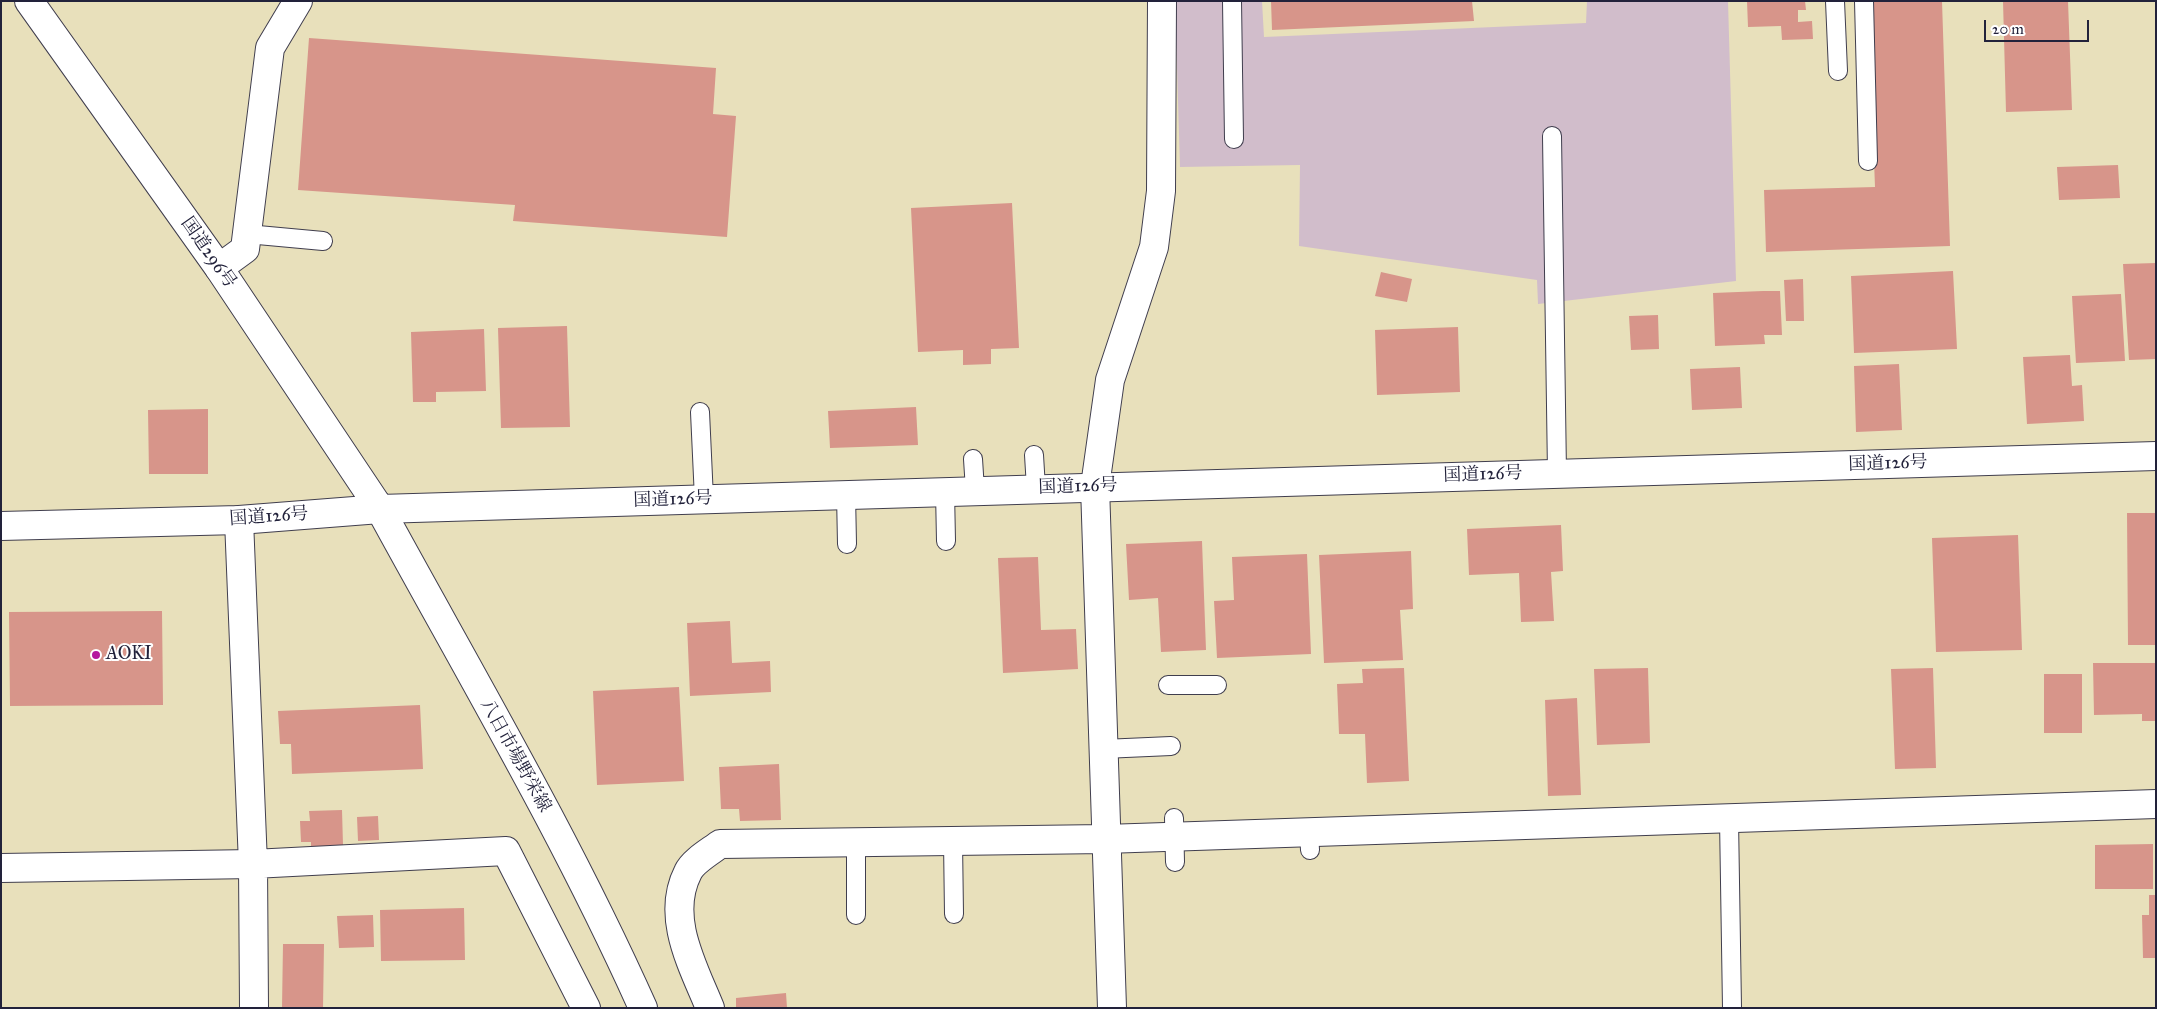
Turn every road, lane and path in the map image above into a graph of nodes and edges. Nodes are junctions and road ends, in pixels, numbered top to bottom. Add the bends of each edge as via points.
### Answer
1 (29, 1) edge
2 (298, 1) edge
3 (1162, 1) edge
4 (1232, 1) edge
5 (1835, 1) edge
6 (1864, 1) edge
7 (1838, 71) dead end
8 (1552, 136) dead end
9 (1234, 139) dead end
10 (1868, 162) dead end
11 (246, 234) junction
12 (322, 241) dead end
13 (219, 268) junction
14 (700, 412) dead end
15 (1034, 455) dead end
16 (2156, 456) edge
17 (973, 458) dead end
18 (1557, 473) junction
19 (1095, 486) junction
20 (1036, 488) junction
21 (975, 490) junction
22 (945, 491) junction
23 (846, 494) junction
24 (704, 499) junction
25 (380, 509) junction
26 (239, 520) junction
27 (1, 526) edge
28 (946, 541) dead end
29 (847, 544) dead end
30 (1168, 685) dead end
31 (1217, 685) dead end
32 (1170, 746) dead end
33 (1103, 749) junction
34 (2156, 804) edge
35 (1729, 819) junction
36 (1105, 838) junction
37 (953, 841) junction
38 (856, 842) junction
39 (252, 864) junction
40 (1, 868) edge
41 (954, 914) dead end
42 (856, 915) dead end
43 (254, 1008) edge
44 (586, 1008) edge
45 (643, 1008) edge
46 (710, 1008) edge
47 (1112, 1008) edge
48 (1732, 1008) edge

1 - 13 main road, 国道296号
2 - 11 main road via 270,48
3 - 19 main road via 1161,191 1154,247 1110,380
4 - 9 lane
5 - 7 lane
6 - 10 lane
8 - 18 lane
11 - 12 lane
11 - 13 main road via 244,249
13 - 25 main road, 国道296号
14 - 24 lane
15 - 20 lane
16 - 18 main road, 国道126号
17 - 21 lane
18 - 19 main road, 国道126号
19 - 20 main road, 国道126号
19 - 33 main road
20 - 21 main road, 国道126号
21 - 22 main road, 国道126号
22 - 23 main road, 国道126号
22 - 28 lane
23 - 24 main road, 国道126号
23 - 29 lane
24 - 25 main road, 国道126号
25 - 26 main road, 国道126号
25 - 45 main road, 八日市場野栄線 via 544,807 616,947
26 - 27 main road, 国道126号
26 - 39 main road
30 - 31 lane
32 - 33 lane
33 - 36 main road
34 - 35 main road
35 - 36 main road via 1310,841
35 - 48 lane
36 - 37 main road
36 - 47 main road
37 - 38 main road
37 - 41 lane
38 - 42 lane
38 - 46 main road via 720,844 688,870 679,902 682,942
39 - 40 main road
39 - 43 main road
39 - 44 main road via 506,851

